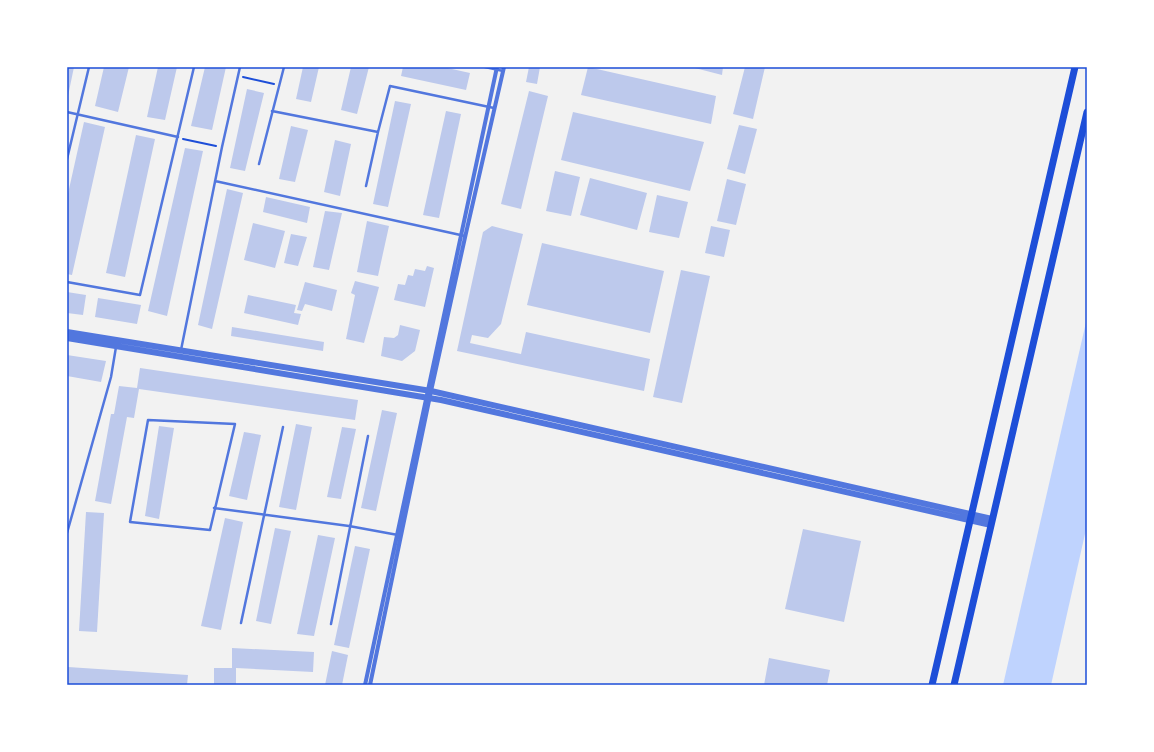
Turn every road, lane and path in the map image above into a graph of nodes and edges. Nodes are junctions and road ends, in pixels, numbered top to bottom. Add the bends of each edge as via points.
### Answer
1 (89, 67) edge
2 (194, 67) edge
3 (240, 67) edge
4 (284, 67) edge
5 (485, 67) edge
6 (1075, 67) edge
7 (497, 68) edge
8 (503, 69) edge
9 (238, 75) junction
10 (279, 85) junction
11 (489, 107) junction
12 (494, 108) junction
13 (272, 111) junction
14 (67, 112) edge
15 (1087, 112) edge
16 (77, 115) junction
17 (378, 132) junction
18 (178, 138) junction
19 (222, 147) junction
20 (67, 160) edge
21 (259, 164) dead end
22 (215, 181) junction
23 (366, 186) dead end
24 (463, 235) junction
25 (67, 282) edge
26 (67, 332) edge
27 (67, 338) edge
28 (117, 343) junction
29 (180, 353) junction
30 (429, 394) junction
31 (283, 427) dead end
32 (368, 436) dead end
33 (214, 508) junction
34 (264, 515) junction
35 (971, 518) junction
36 (991, 522) junction
37 (349, 526) junction
38 (67, 533) edge
39 (397, 535) junction
40 (402, 536) junction
41 (241, 623) dead end
42 (331, 624) dead end
43 (365, 685) edge
44 (370, 685) edge
45 (932, 685) edge
46 (954, 685) edge

1 - 16 lane
2 - 18 lane
3 - 9 lane
4 - 10 lane
5 - 7 lane
6 - 35 main road
7 - 8 lane
7 - 11 street
8 - 12 street
9 - 10 path
9 - 19 lane
10 - 13 lane
11 - 12 lane
11 - 17 lane via 390,86
11 - 24 street
12 - 24 street
13 - 17 lane
13 - 21 lane
14 - 16 lane
15 - 36 main road
16 - 18 lane
16 - 20 lane
17 - 23 lane
18 - 19 path
18 - 25 lane via 140,295
19 - 22 lane
22 - 24 lane
22 - 29 lane
24 - 30 street
26 - 28 street
27 - 28 street
28 - 29 street
28 - 38 lane via 111,377
29 - 30 street
30 - 35 street
30 - 39 street
30 - 40 street
31 - 34 lane
32 - 37 lane
33 - 33 lane via 235,424 148,420 130,522 210,530
33 - 34 lane
34 - 37 lane
34 - 41 lane
35 - 36 street
35 - 45 main road
36 - 46 main road
37 - 39 lane
37 - 42 lane
39 - 40 lane
39 - 43 street
40 - 44 street

